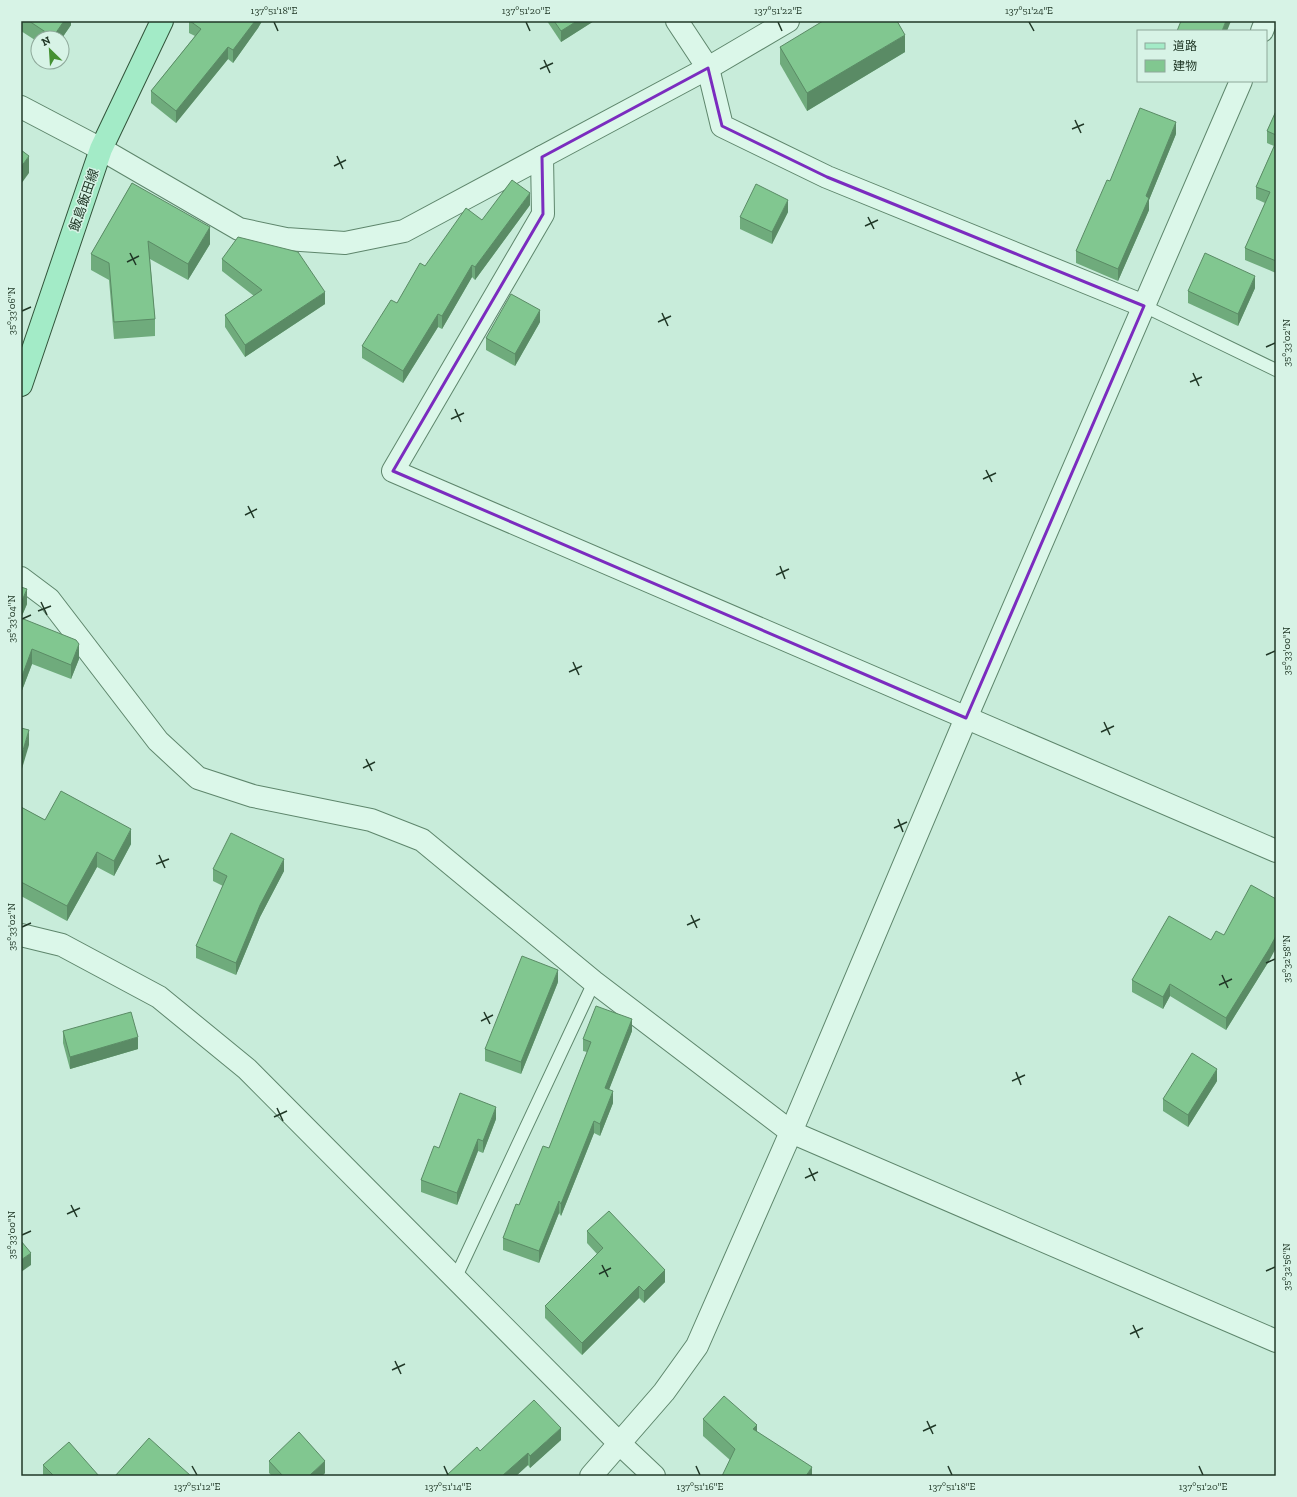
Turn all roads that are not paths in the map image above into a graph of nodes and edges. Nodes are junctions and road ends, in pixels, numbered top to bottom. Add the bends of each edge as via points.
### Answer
1 (162, 21) edge
2 (677, 21) edge
3 (788, 21) edge
4 (708, 68) junction
5 (1241, 82) edge
6 (21, 107) edge
7 (101, 149) junction
8 (542, 157) junction
9 (1144, 306) junction
10 (1276, 370) edge
11 (21, 385) edge
12 (21, 578) edge
13 (966, 718) junction
14 (1276, 851) edge
15 (21, 935) edge
16 (594, 982) junction
17 (791, 1132) junction
18 (455, 1279) junction
19 (1276, 1340) edge
20 (619, 1443) junction
21 (591, 1476) edge
22 (654, 1476) edge

1 - 7 main road, 飯島飯田線
2 - 4 street
3 - 4 street
4 - 8 street
4 - 9 street via 722,126 827,177
5 - 9 street
6 - 7 street
7 - 8 street via 239,229 286,239 345,243 404,231
7 - 11 main road, 飯島飯田線
8 - 13 street via 543,214 393,471
9 - 10 lane
9 - 13 street
12 - 16 street via 50,599 158,741 198,778 253,796 371,820 422,840
13 - 14 street
13 - 17 street
15 - 18 street via 62,945 159,997 247,1069
16 - 17 street
16 - 18 lane
17 - 19 street
17 - 20 street via 697,1346 664,1392
18 - 20 street
20 - 21 street
20 - 22 street

